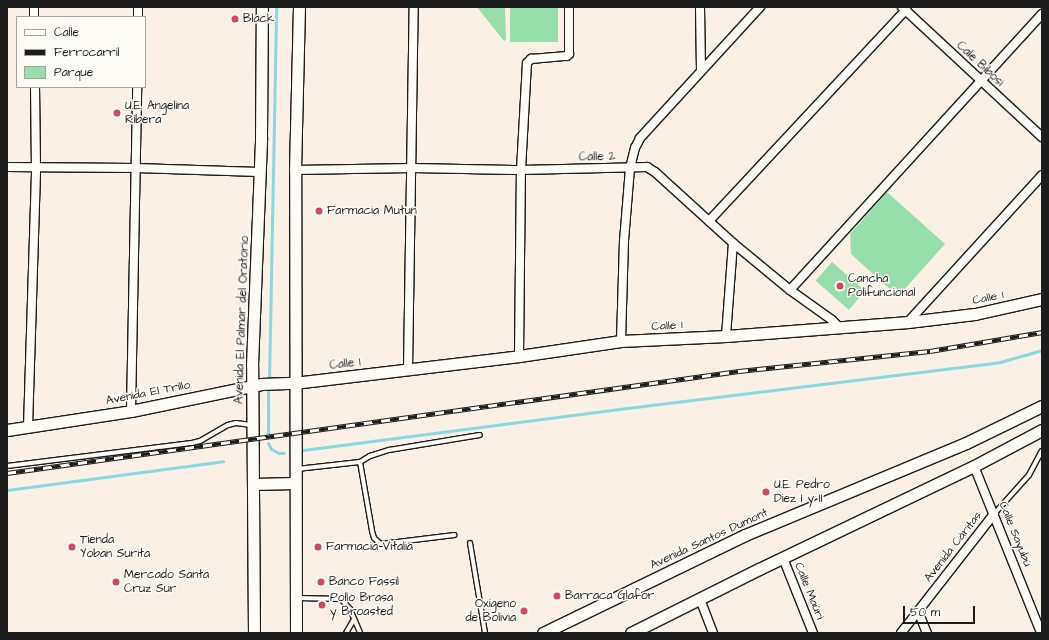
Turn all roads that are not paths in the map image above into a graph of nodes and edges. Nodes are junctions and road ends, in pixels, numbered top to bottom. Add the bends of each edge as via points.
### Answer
1 (262, 7) edge
2 (299, 7) edge
3 (414, 7) edge
4 (570, 7) edge
5 (700, 7) edge
6 (760, 7) edge
7 (904, 8) edge
8 (1042, 14) edge
9 (702, 70) junction
10 (980, 81) junction
11 (35, 88) edge
12 (137, 88) edge
13 (1042, 137) edge
14 (7, 167) edge
15 (36, 168) junction
16 (136, 168) junction
17 (412, 168) junction
18 (630, 168) junction
19 (295, 170) junction
20 (521, 170) junction
21 (259, 172) junction
22 (1042, 175) edge
23 (709, 222) junction
24 (732, 243) junction
25 (790, 290) junction
26 (1042, 299) edge
27 (908, 322) junction
28 (840, 328) junction
29 (726, 336) junction
30 (621, 342) junction
31 (519, 356) junction
32 (408, 369) junction
33 (294, 383) junction
34 (257, 385) junction
35 (1042, 406) edge
36 (131, 411) junction
37 (253, 425) junction
38 (28, 427) junction
39 (7, 430) edge
40 (1042, 430) edge
41 (480, 435) dead end
42 (1042, 451) edge
43 (360, 462) junction
44 (7, 466) edge
45 (974, 466) junction
46 (295, 470) junction
47 (258, 484) junction
48 (289, 484) junction
49 (994, 514) junction
50 (454, 535) dead end
51 (470, 543) dead end
52 (783, 558) junction
53 (296, 598) junction
54 (700, 599) junction
55 (918, 611) junction
56 (354, 619) junction
57 (254, 633) edge
58 (296, 633) edge
59 (346, 633) edge
60 (360, 633) edge
61 (485, 633) edge
62 (543, 633) edge
63 (631, 633) edge
64 (713, 633) edge
65 (813, 633) edge
66 (901, 633) edge
67 (927, 633) edge
68 (1041, 633) edge

1 - 21 main road, Avenida El Palmar del Oratorio
2 - 19 main road
3 - 17 street
4 - 20 street via 569,54 531,59 526,63
5 - 9 street
6 - 9 street
7 - 10 street, Cale Bibosi
7 - 23 street
8 - 10 street
9 - 18 street via 640,138
10 - 13 street, Cale Bibosi
10 - 25 street
11 - 15 street
12 - 16 street
14 - 15 street
15 - 16 street
15 - 38 street
16 - 21 street
16 - 36 street
17 - 19 street, Calle 2
17 - 20 street, Calle 2
17 - 32 street
18 - 20 street, Calle 2
18 - 23 street, Calle 2 via 651,169
18 - 30 street via 624,241
19 - 33 main road
20 - 31 street
21 - 34 main road, Avenida El Palmar del Oratorio
22 - 27 street
23 - 24 street, Calle 2
24 - 25 street, Calle 2
24 - 29 street
25 - 28 street, Calle 2
26 - 27 main road, Calle 1 via 976,314
27 - 28 main road, Calle 1
28 - 29 main road, Calle 1
29 - 30 main road, Calle 1
30 - 31 main road, Calle 1
31 - 32 main road, Calle 1
32 - 33 main road, Calle 1
33 - 34 main road, Avenida El Trillo
33 - 46 main road
34 - 36 main road, Avenida El Trillo
34 - 37 main road, Avenida El Palmar del Oratorio
35 - 62 main road, Avenida Santos Dumont via 966,443 751,532
36 - 38 main road, Avenida El Trillo
37 - 44 lane via 236,423 192,443
37 - 47 main road, Avenida El Palmar del Oratorio
38 - 39 main road, Avenida El Trillo
40 - 45 main road
41 - 43 lane via 389,450
42 - 49 lane via 1029,475
43 - 46 lane
43 - 50 lane via 372,531 374,538 381,544
45 - 49 street, Calle Sayubú
45 - 52 main road
46 - 48 main road
47 - 48 main road
47 - 57 main road, Avenida El Palmar del Oratorio
48 - 53 main road
49 - 55 street, Avenida Cáritas
49 - 68 street, Calle Sayubú
51 - 61 lane
52 - 54 main road
52 - 65 street, Calle Maúri
53 - 56 lane via 342,599
53 - 58 main road
54 - 63 main road
54 - 64 street
55 - 66 street, Avenida Cáritas
55 - 67 street
56 - 59 lane
56 - 60 lane

